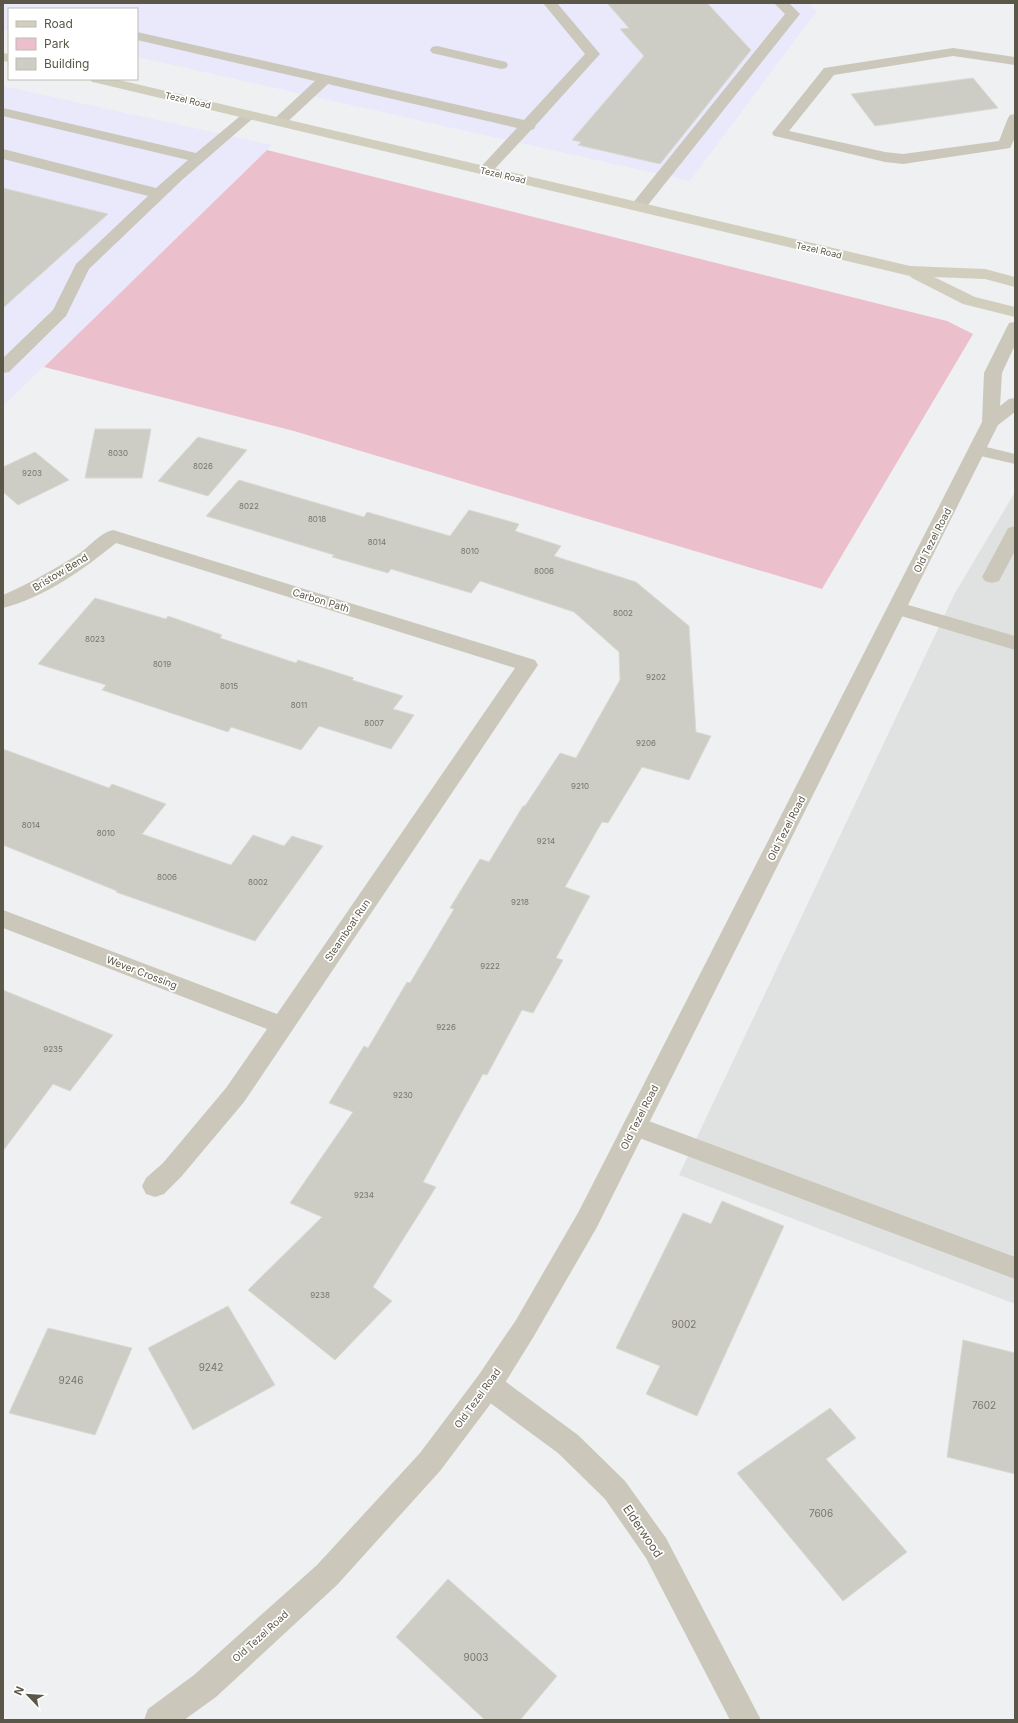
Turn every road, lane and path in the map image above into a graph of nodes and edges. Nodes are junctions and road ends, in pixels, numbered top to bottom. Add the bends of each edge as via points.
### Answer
1 (550, 3) edge
2 (781, 3) edge
3 (140, 31) edge
4 (437, 50) dead end
5 (1015, 61) edge
6 (501, 65) dead end
7 (101, 80) edge
8 (324, 80) junction
9 (3, 112) edge
10 (250, 115) junction
11 (1015, 118) edge
12 (279, 122) junction
13 (528, 126) junction
14 (3, 154) edge
15 (199, 158) junction
16 (485, 171) junction
17 (160, 194) junction
18 (638, 207) junction
19 (910, 271) junction
20 (1015, 282) edge
21 (1015, 312) edge
22 (1015, 327) edge
23 (3, 368) edge
24 (1015, 403) edge
25 (991, 422) junction
26 (978, 450) junction
27 (1015, 459) edge
28 (1015, 532) edge
29 (113, 536) joint
30 (992, 577) dead end
31 (3, 602) edge
32 (898, 608) junction
33 (1015, 643) edge
34 (528, 665) joint
35 (3, 919) edge
36 (281, 1026) junction
37 (635, 1126) junction
38 (155, 1186) dead end
39 (1015, 1268) edge
40 (488, 1384) junction
41 (159, 1720) edge
42 (746, 1720) edge

1 - 13 street via 593,54
2 - 18 street via 793,14
3 - 8 street
4 - 6 street
5 - 11 street via 953,52 829,70 779,133 903,159 1005,145
7 - 10 main road, Tezel Road
8 - 12 street
8 - 13 street
9 - 15 street
10 - 12 main road, Tezel Road
10 - 15 street
12 - 16 main road, Tezel Road
13 - 16 street
14 - 17 street
15 - 17 street
16 - 18 main road, Tezel Road
17 - 23 street via 82,267 60,312
18 - 19 main road, Tezel Road
19 - 20 main road, Tezel Road via 985,274
19 - 21 main road, Tezel Road via 969,300
22 - 25 street, Old Tezel Road via 993,372
24 - 25 street, Old Tezel Road
25 - 26 street, Old Tezel Road
26 - 27 street
26 - 32 street, Old Tezel Road
28 - 30 street
29 - 31 street, Bristow Bend via 88,556 42,585
29 - 34 street, Carbon Path
32 - 33 street
32 - 37 street, Old Tezel Road
34 - 36 street, Steamboat Run
35 - 36 street, Wever Crossing
36 - 38 street, Steamboat Run via 235,1095 172,1170
37 - 39 street
37 - 40 street, Old Tezel Road via 588,1219 525,1328
40 - 41 street, Old Tezel Road via 430,1462 327,1575 205,1686
40 - 42 street, Elderwood via 568,1444 614,1490 656,1548

